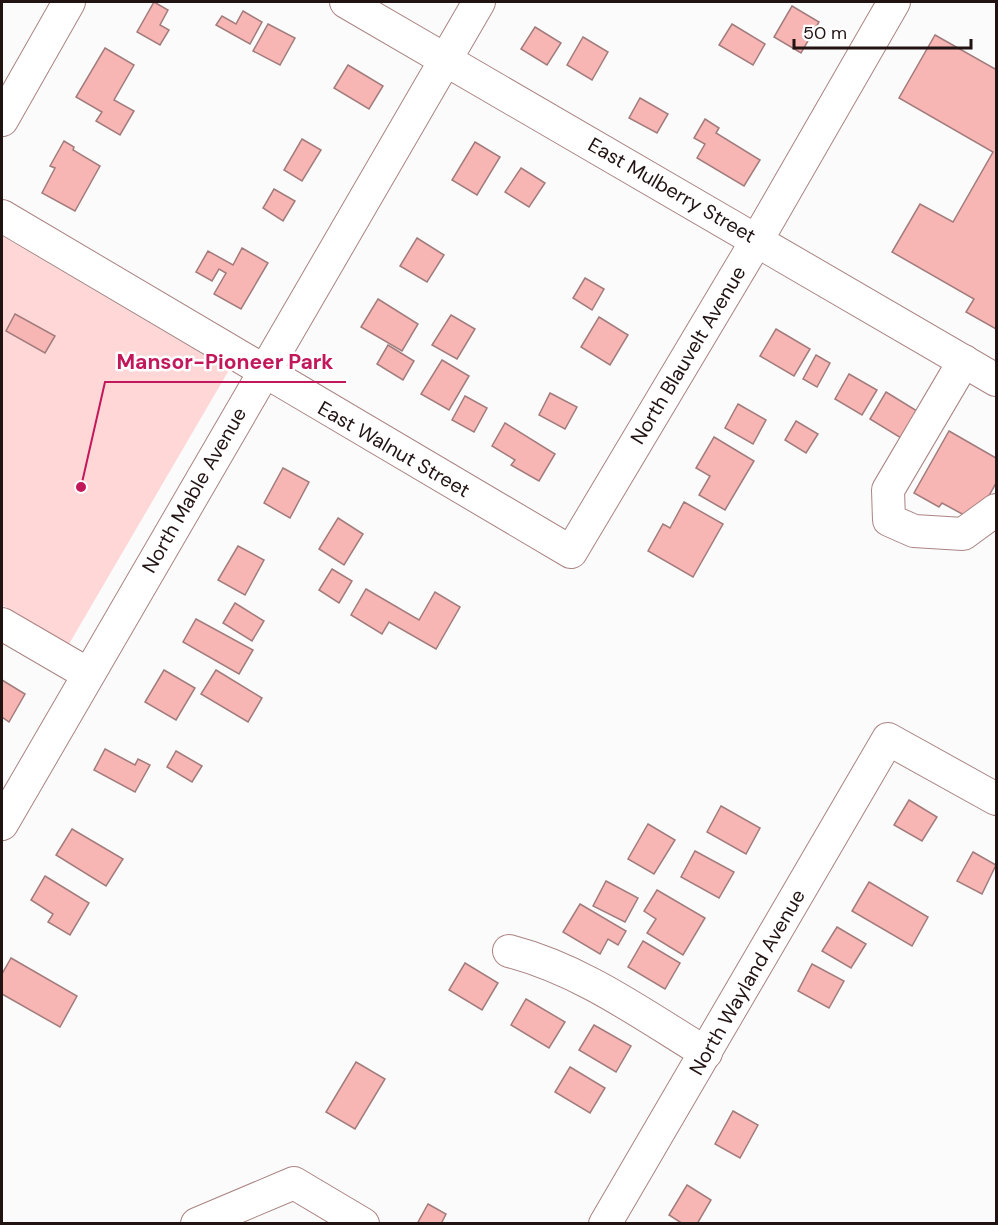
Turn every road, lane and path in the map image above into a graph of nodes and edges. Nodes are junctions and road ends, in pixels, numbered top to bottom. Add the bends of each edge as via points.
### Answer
1 (69, 2) edge
2 (346, 2) edge
3 (479, 2) edge
4 (894, 2) edge
5 (446, 59) junction
6 (2, 120) edge
7 (2, 216) edge
8 (757, 240) junction
9 (964, 360) junction
10 (262, 372) junction
11 (996, 380) edge
12 (996, 510) edge
13 (571, 552) joint
14 (2, 624) edge
15 (88, 674) junction
16 (996, 799) edge
17 (2, 824) edge
18 (509, 951) dead end
19 (705, 1053) junction
20 (197, 1224) edge
21 (363, 1224) edge
22 (605, 1224) edge

1 - 6 street
2 - 5 street, East Mulberry Street
3 - 5 street, North Mable Avenue
4 - 8 street, North Blauvelt Avenue
5 - 8 street, East Mulberry Street
5 - 10 street, North Mable Avenue
7 - 10 street, East Walnut Street
8 - 9 street, East Mulberry Street
8 - 13 street, North Blauvelt Avenue
9 - 11 street, East Mulberry Street
9 - 12 street via 888,490 889,520 914,531 963,534
10 - 13 street, East Walnut Street
10 - 15 street, North Mable Avenue
14 - 15 street
15 - 17 street, North Mable Avenue
16 - 19 street, North Wayland Avenue via 888,739
18 - 19 street via 545,960 584,979
19 - 22 street, North Wayland Avenue
20 - 21 street via 294,1183

